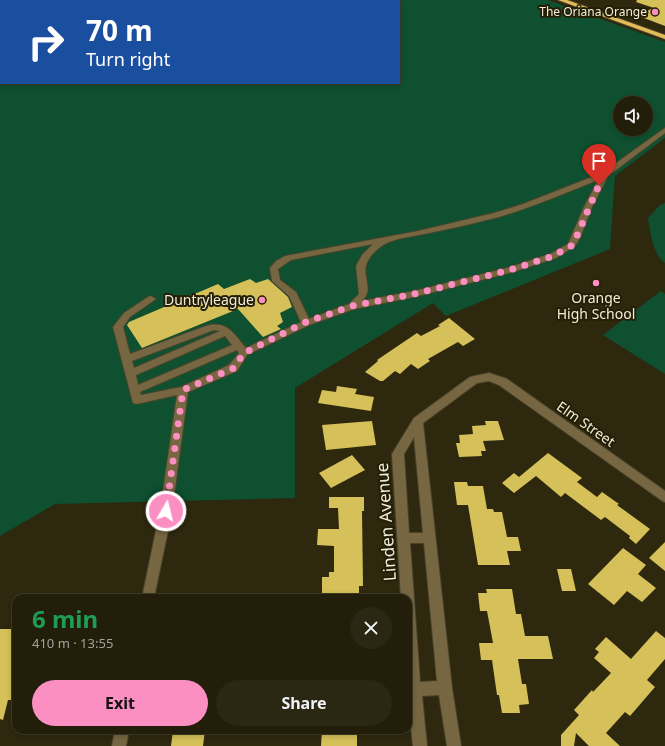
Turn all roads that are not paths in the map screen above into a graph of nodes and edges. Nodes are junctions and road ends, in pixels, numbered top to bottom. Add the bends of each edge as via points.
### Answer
1 (561, 0) edge
2 (577, 0) edge
3 (665, 30) edge
4 (665, 37) edge
5 (665, 130) edge
6 (605, 175) junction
7 (386, 240) junction
8 (151, 299) dead end
9 (352, 306) junction
10 (306, 322) junction
11 (226, 332) junction
12 (241, 349) junction
13 (127, 360) junction
14 (131, 373) junction
15 (489, 377) joint
16 (135, 390) junction
17 (183, 390) junction
18 (418, 421) junction
19 (665, 497) edge
20 (404, 538) junction
21 (431, 538) junction
22 (149, 594) edge
23 (407, 594) edge
24 (445, 688) junction
25 (412, 689) edge
26 (412, 695) edge
27 (121, 734) edge
28 (119, 746) edge
29 (420, 746) edge
30 (454, 746) edge

1 - 4 highway
2 - 3 highway
5 - 6 street
6 - 7 street via 496,215
6 - 9 street via 571,246 553,256 488,276
7 - 9 street via 362,263 360,268 364,280 363,295
7 - 10 street via 288,258 274,268 276,281 293,294
8 - 13 street via 127,315 118,328
9 - 10 street
10 - 12 street
11 - 12 street
11 - 13 street via 217,326 209,328
11 - 14 street
12 - 16 street
12 - 17 street via 234,368
13 - 14 street
14 - 16 street
15 - 18 street, Linden Avenue via 474,380
15 - 19 street, Elm Street via 503,382
16 - 17 street via 137,400
17 - 22 street via 166,511
18 - 20 street, Linden Avenue via 398,454
18 - 21 street
20 - 21 street
20 - 23 street, Linden Avenue
21 - 24 street
24 - 25 street
24 - 30 street
26 - 29 street, Linden Avenue
27 - 28 street

